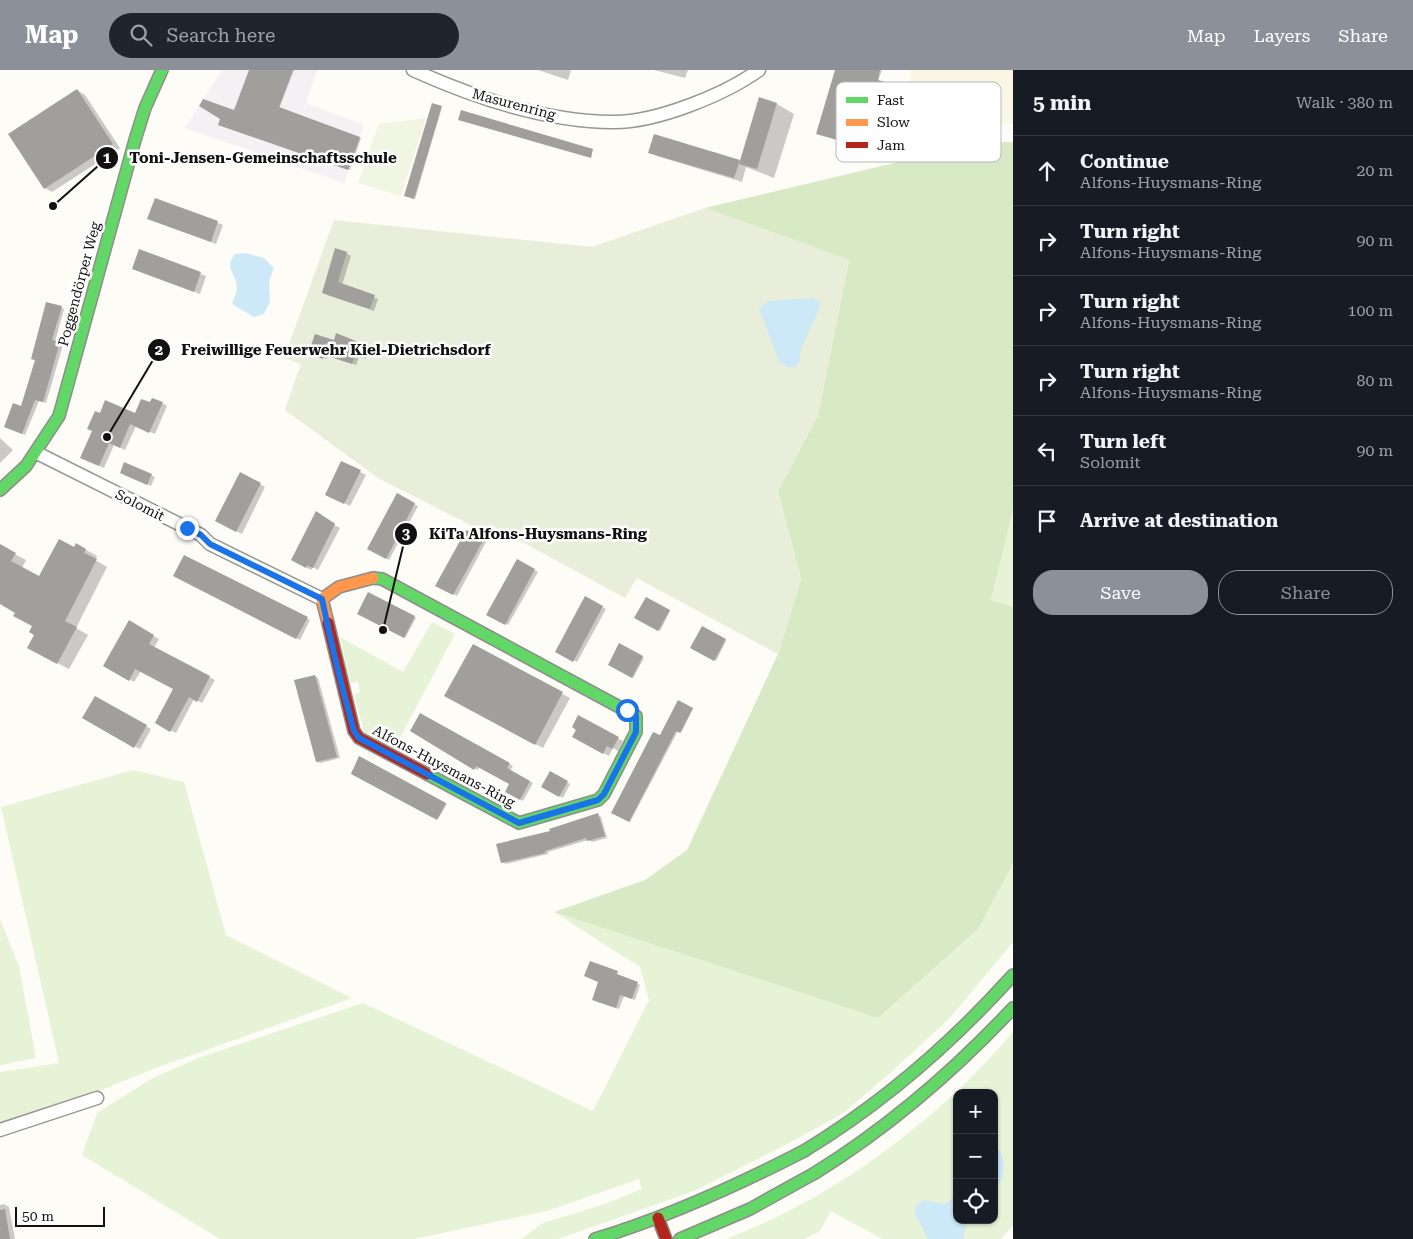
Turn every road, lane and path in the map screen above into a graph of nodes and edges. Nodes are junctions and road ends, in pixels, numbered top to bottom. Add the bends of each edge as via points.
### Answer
1 (162, 70) edge
2 (413, 70) edge
3 (759, 70) edge
4 (38, 453) junction
5 (0, 490) edge
6 (322, 599) junction
7 (1013, 975) edge
8 (1013, 1008) edge
9 (97, 1098) dead end
10 (0, 1130) edge
11 (658, 1218) junction
12 (595, 1239) edge
13 (666, 1239) edge
14 (680, 1239) edge

1 - 4 main road, Poggendörper Weg via 135,140 59,416
2 - 3 street, Masurenring via 454,88 534,112 615,122 663,113 718,94
4 - 5 main road, Poggendörper Weg via 16,478
4 - 6 street, Solomit
6 - 6 main road, Alfons-Huysmans-Ring via 339,587 373,578 382,579 636,716 636,732 604,794 598,800 519,823 359,738 342,689
7 - 11 main road via 965,1028 896,1090 852,1123 739,1185
8 - 14 main road via 981,1044 910,1108 815,1173 750,1209
9 - 10 street
11 - 12 main road
11 - 13 main road

